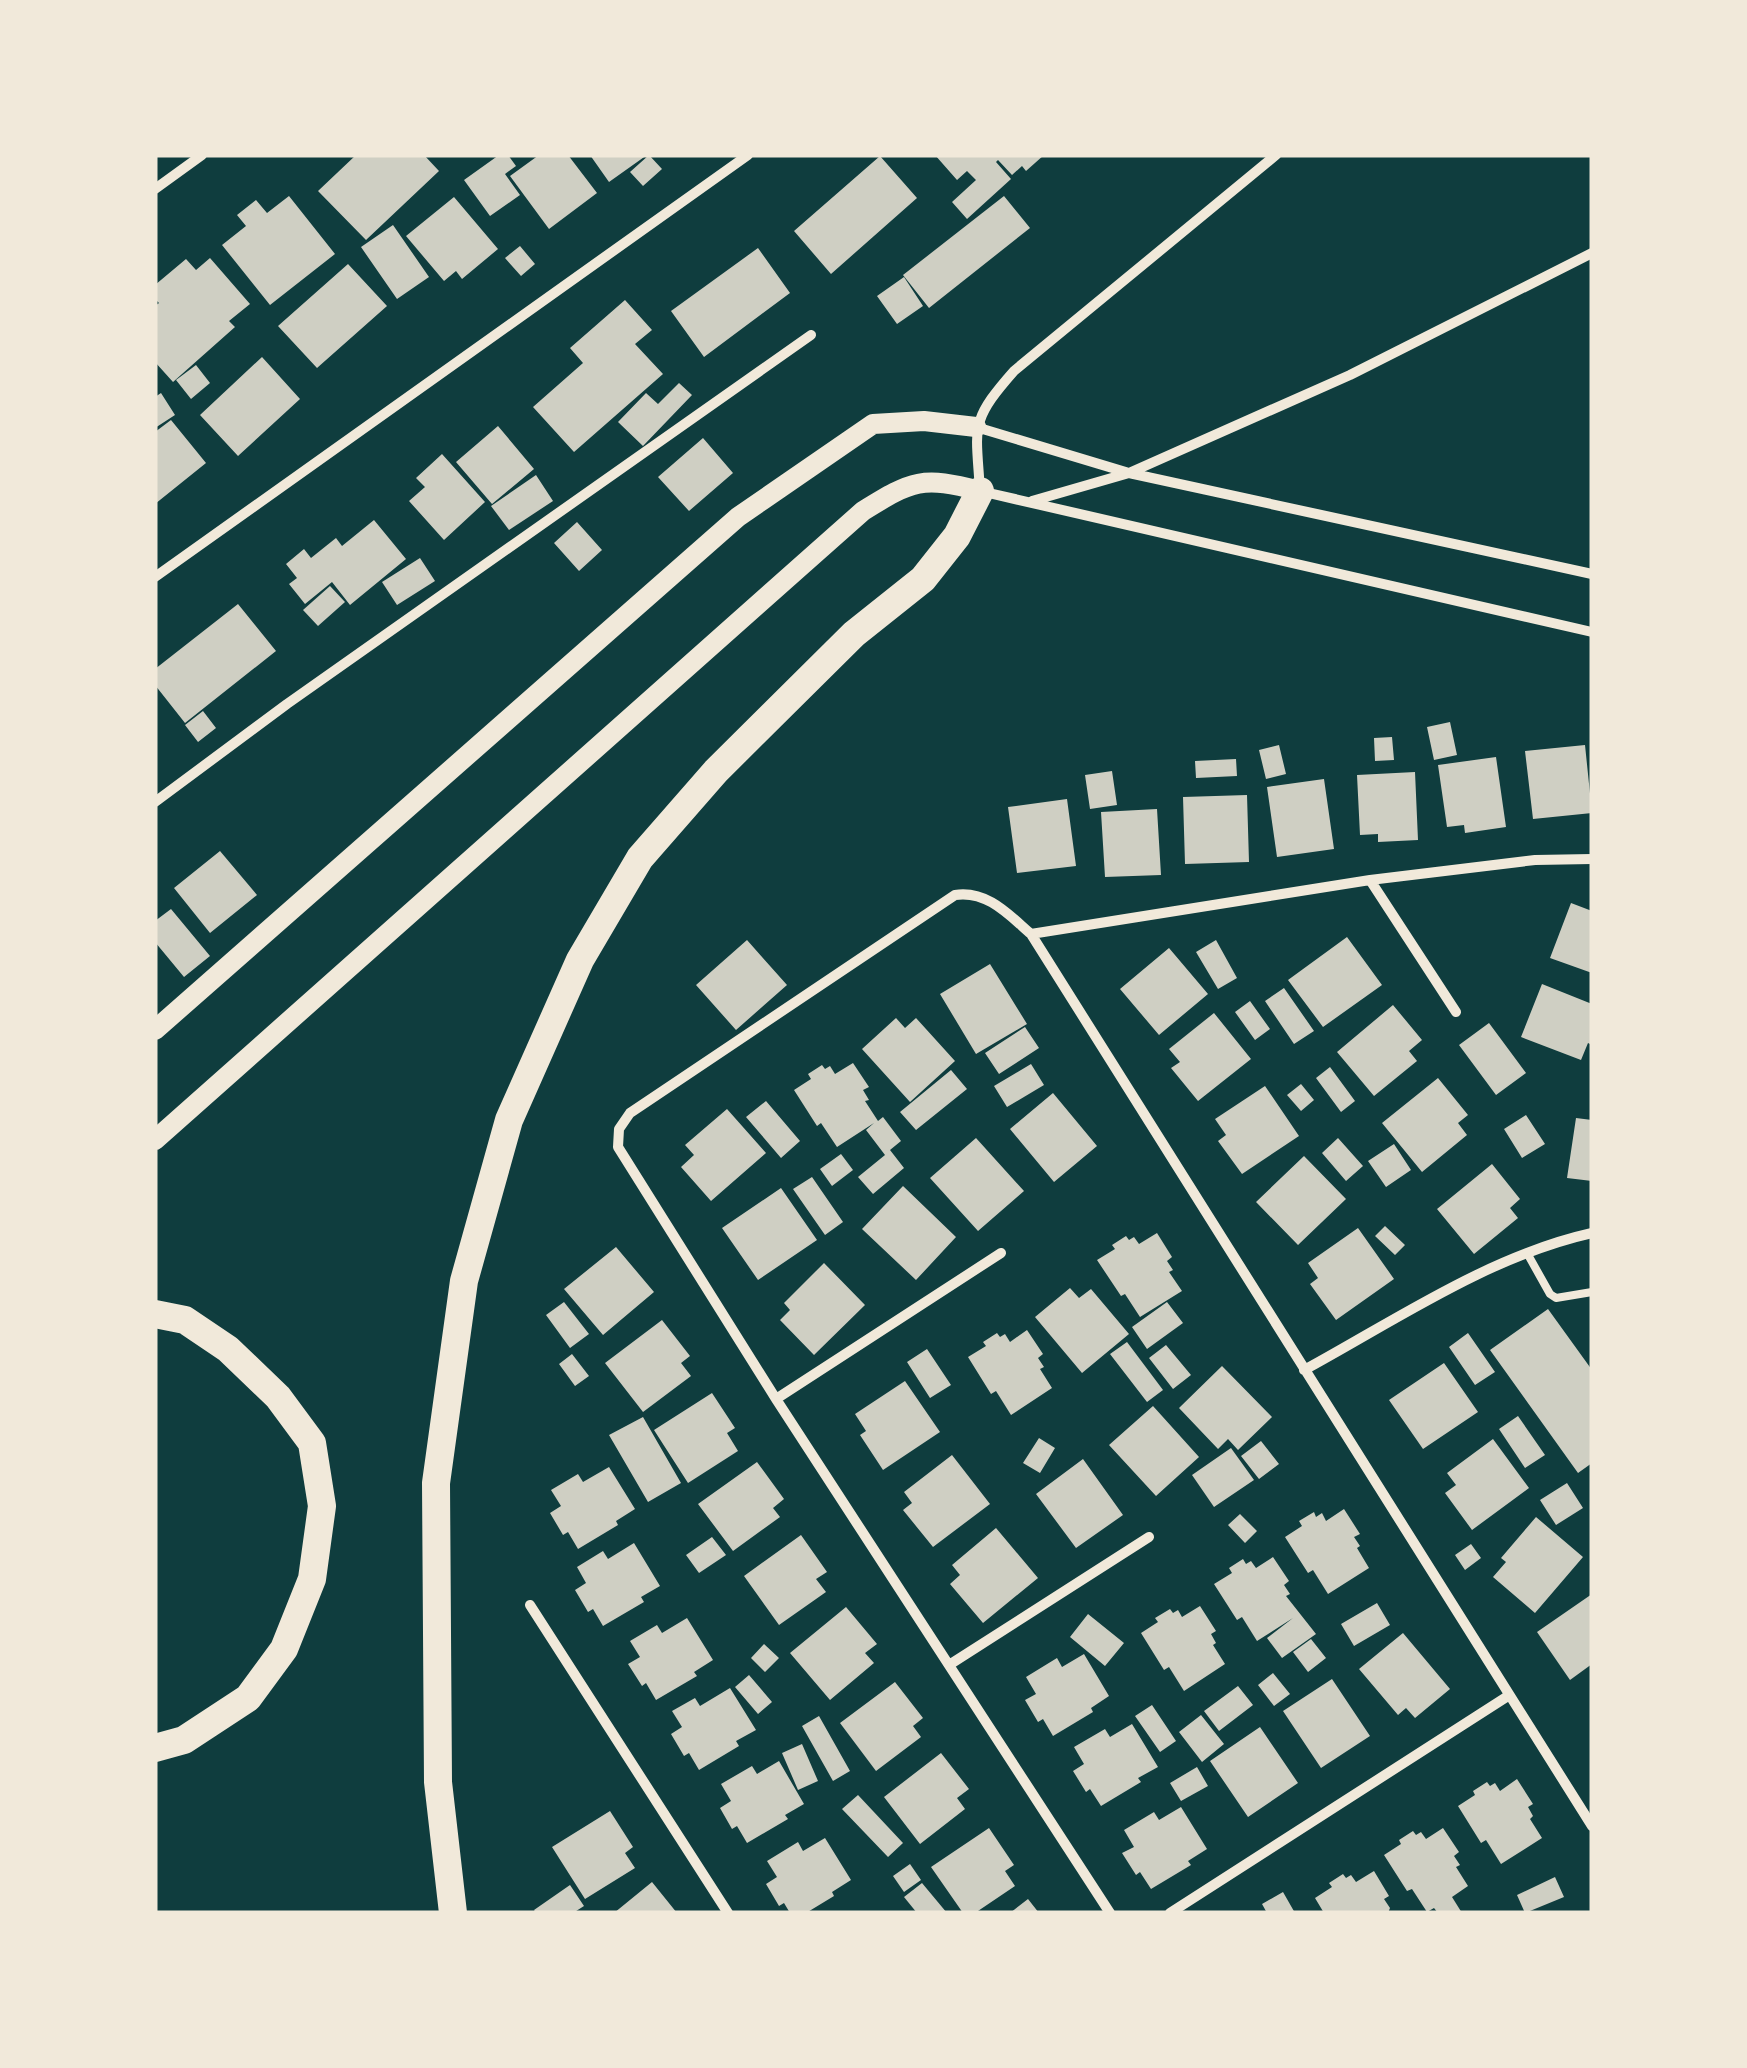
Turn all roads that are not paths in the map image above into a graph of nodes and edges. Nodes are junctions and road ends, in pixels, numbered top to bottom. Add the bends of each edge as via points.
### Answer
1 (202, 155) edge
2 (748, 155) edge
3 (1276, 155) edge
4 (155, 189) edge
5 (1592, 253) edge
6 (811, 334) dead end
7 (976, 427) junction
8 (1129, 473) junction
9 (980, 491) junction
10 (1026, 502) junction
11 (1592, 574) edge
12 (155, 577) edge
13 (1592, 632) edge
14 (155, 802) edge
15 (1592, 859) edge
16 (1370, 880) junction
17 (1031, 934) junction
18 (1456, 1012) dead end
19 (155, 1030) edge
20 (155, 1140) edge
21 (1592, 1233) edge
22 (1001, 1253) dead end
23 (1527, 1253) junction
24 (1592, 1292) edge
25 (155, 1314) edge
26 (1304, 1370) junction
27 (776, 1399) junction
28 (1149, 1538) dead end
29 (530, 1604) dead end
30 (949, 1666) junction
31 (1508, 1696) junction
32 (155, 1748) edge
33 (1592, 1826) edge
34 (453, 1913) edge
35 (728, 1913) edge
36 (1110, 1913) edge
37 (1170, 1913) edge

1 - 4 street
2 - 12 street
3 - 7 street via 1014,372 988,400
5 - 8 street via 1350,374
6 - 14 street
7 - 8 street
7 - 9 street
7 - 19 main road via 924,420 872,424 738,517
8 - 10 street
8 - 11 street
9 - 10 street
9 - 20 main road via 944,482 905,485 863,511
9 - 34 highway via 957,536 923,578 854,634 716,771 640,858 580,960 509,1120 464,1281 436,1483 438,1782
10 - 13 street
15 - 16 street
16 - 17 street
16 - 18 street
17 - 26 street
17 - 27 street via 975,894 956,895 630,1113 619,1129 618,1147
21 - 23 street
22 - 27 street
23 - 24 lane via 1556,1298
23 - 26 street
25 - 32 highway via 185,1320 228,1348 278,1397 312,1443 322,1506 312,1578 284,1649 248,1698 184,1740
26 - 31 street
27 - 30 street
28 - 30 street
29 - 35 street
30 - 36 street
31 - 33 street
31 - 37 street

